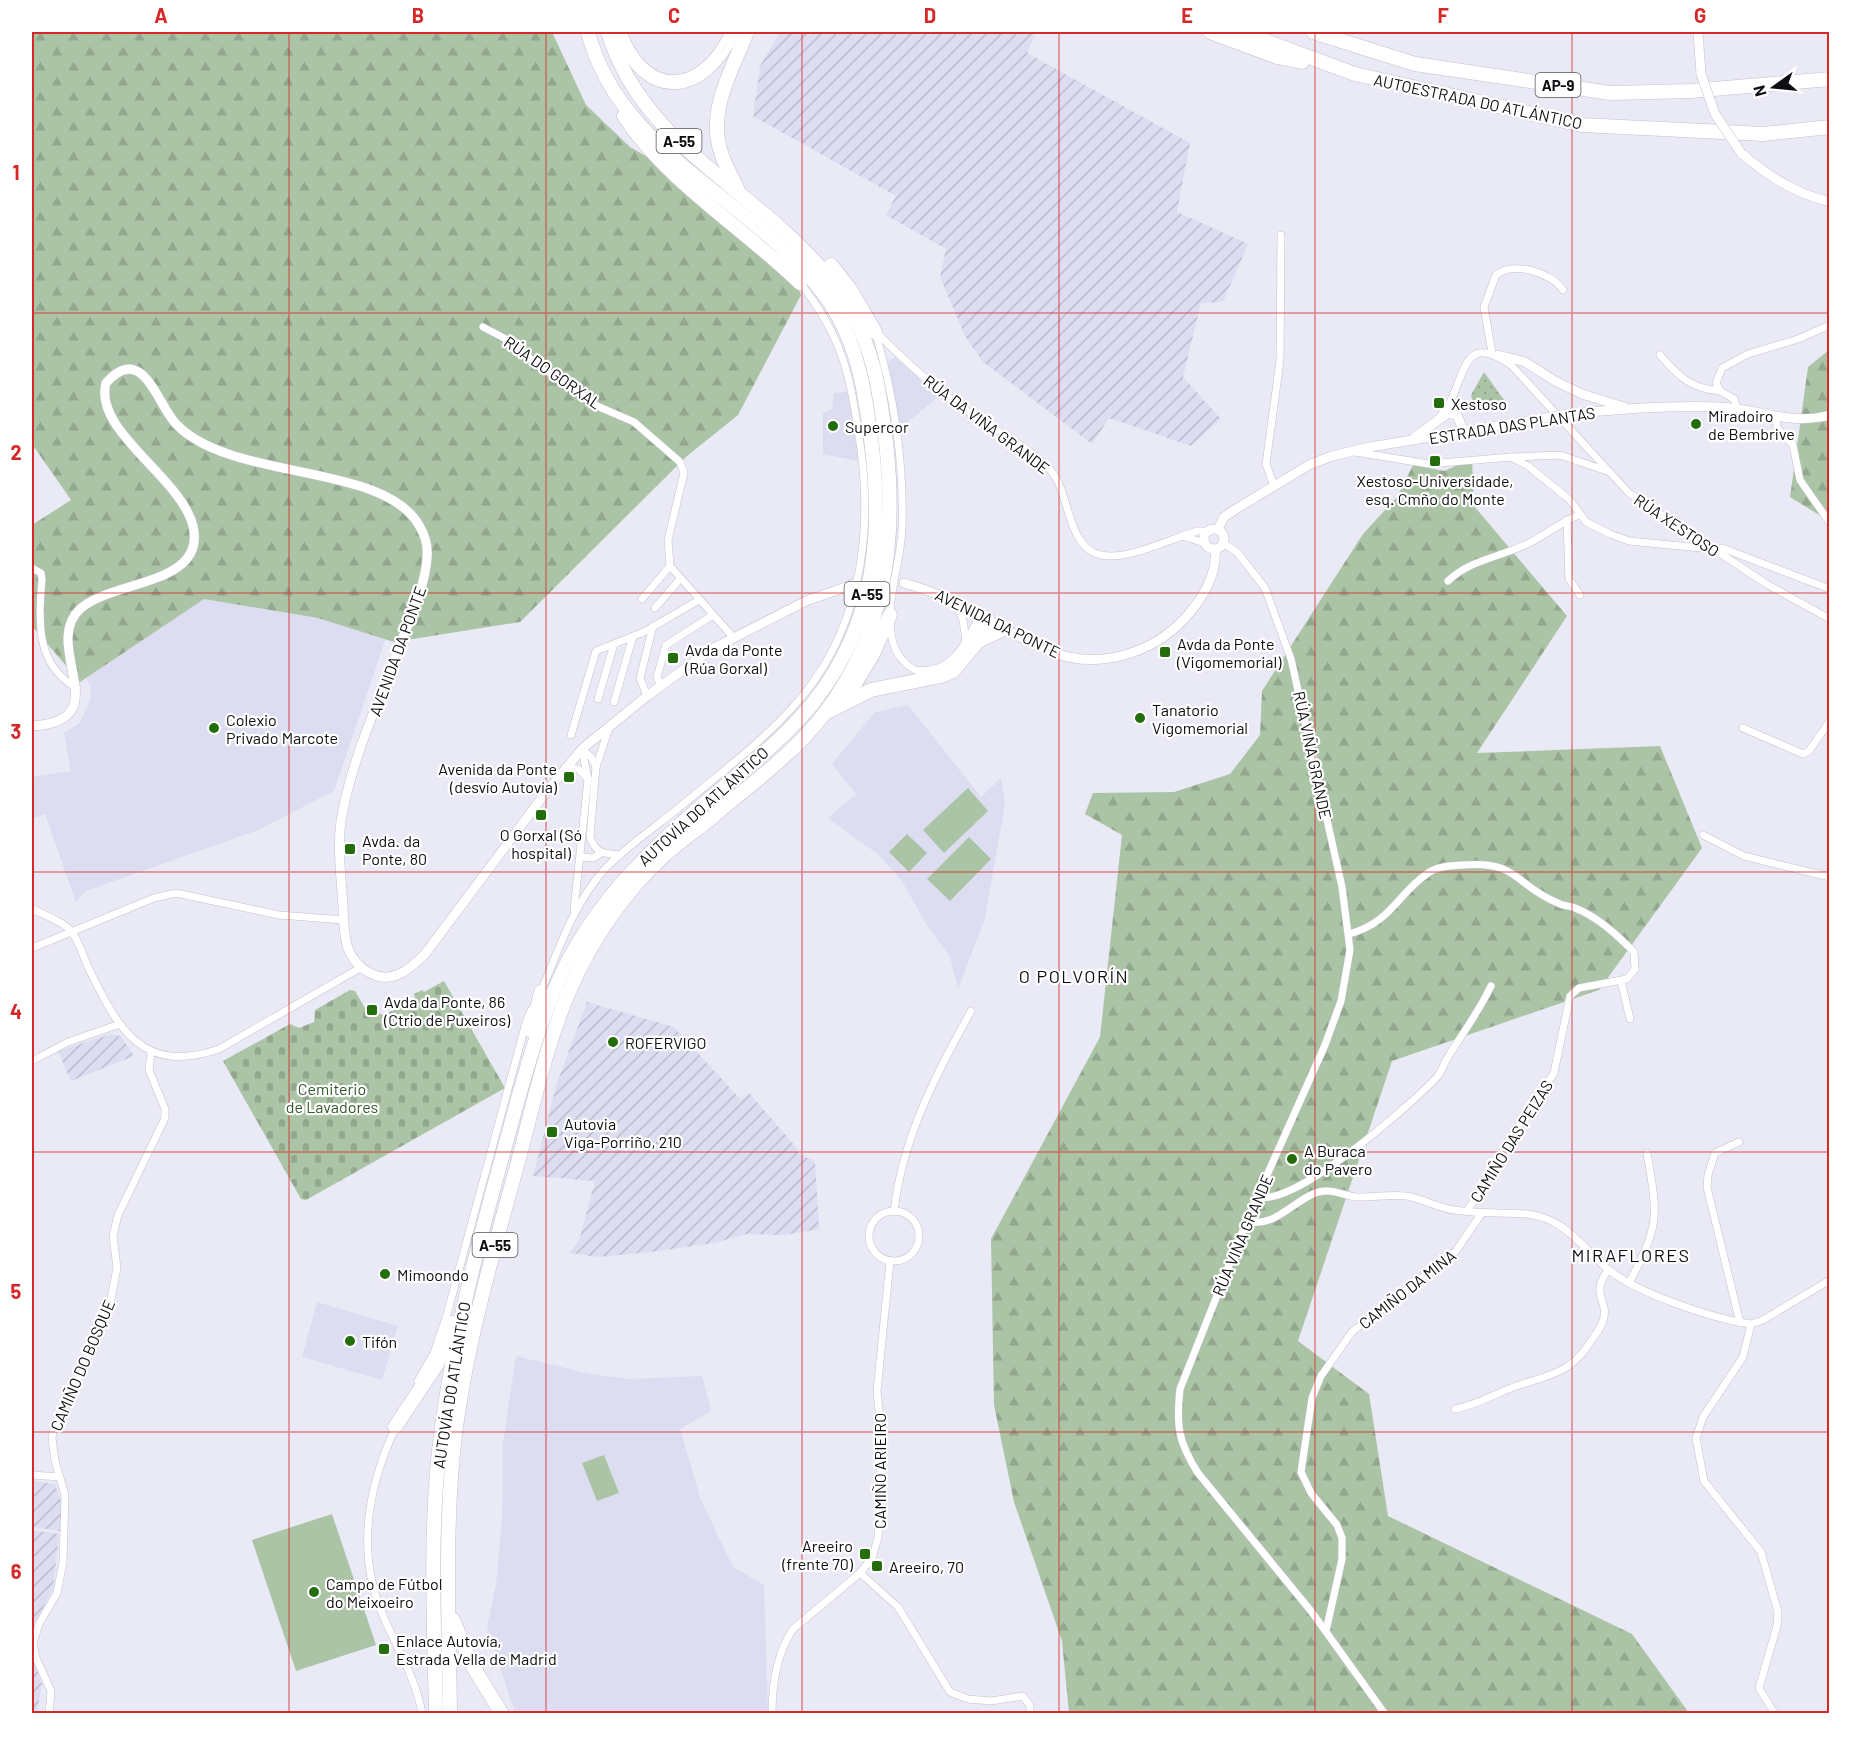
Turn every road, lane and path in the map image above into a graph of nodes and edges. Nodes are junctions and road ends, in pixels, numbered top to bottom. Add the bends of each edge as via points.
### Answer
1 (588, 32) edge
2 (608, 32) edge
3 (619, 32) edge
4 (733, 32) edge
5 (747, 32) edge
6 (1210, 32) edge
7 (1241, 32) edge
8 (1313, 32) edge
9 (1698, 32) edge
10 (1355, 74) junction
11 (1830, 79) edge
12 (615, 95) junction
13 (1830, 127) edge
14 (739, 192) junction
15 (1830, 202) edge
16 (1281, 235) dead end
17 (796, 240) junction
18 (800, 283) joint
19 (1563, 290) dead end
20 (1830, 326) edge
21 (483, 327) dead end
22 (875, 332) junction
23 (894, 350) junction
24 (1495, 354) junction
25 (882, 356) junction
26 (1660, 356) dead end
27 (1720, 390) junction
28 (1452, 399) junction
29 (1630, 408) junction
30 (1737, 408) junction
31 (1456, 415) junction
32 (1830, 415) edge
33 (1776, 417) junction
34 (1436, 420) junction
35 (1464, 432) junction
36 (1437, 436) junction
37 (1411, 440) junction
38 (1350, 450) junction
39 (1511, 457) junction
40 (1610, 472) junction
41 (1275, 486) junction
42 (1579, 514) junction
43 (1567, 520) junction
44 (1830, 523) edge
45 (1218, 529) junction
46 (1207, 531) junction
47 (1182, 536) junction
48 (1204, 543) junction
49 (1223, 543) junction
50 (1215, 549) junction
51 (1716, 551) junction
52 (670, 566) junction
53 (32, 568) edge
54 (679, 580) junction
55 (1448, 581) dead end
56 (903, 583) dead end
57 (854, 584) dead end
58 (1830, 589) edge
59 (1580, 595) dead end
60 (642, 599) dead end
61 (699, 600) junction
62 (953, 601) junction
63 (655, 608) dead end
64 (713, 615) junction
65 (890, 615) junction
66 (983, 616) junction
67 (1830, 619) edge
68 (653, 626) junction
69 (1006, 628) junction
70 (633, 636) junction
71 (733, 637) junction
72 (972, 641) junction
73 (614, 644) junction
74 (661, 686) junction
75 (76, 688) junction
76 (647, 696) junction
77 (598, 699) dead end
78 (614, 702) dead end
79 (844, 702) junction
80 (825, 713) junction
81 (1830, 721) edge
82 (32, 726) edge
83 (610, 726) junction
84 (1743, 729) dead end
85 (571, 735) dead end
86 (582, 749) junction
87 (596, 767) junction
88 (565, 768) junction
89 (588, 779) junction
90 (1704, 835) dead end
91 (601, 853) junction
92 (620, 855) junction
93 (582, 857) junction
94 (1830, 877) edge
95 (32, 909) edge
96 (574, 915) junction
97 (344, 920) junction
98 (71, 931) junction
99 (1349, 934) junction
100 (32, 948) edge
101 (360, 968) junction
102 (1621, 981) junction
103 (1491, 986) dead end
104 (541, 992) junction
105 (971, 1011) dead end
106 (1630, 1019) dead end
107 (120, 1024) junction
108 (151, 1052) junction
109 (32, 1061) edge
110 (525, 1072) junction
111 (1739, 1142) dead end
112 (1647, 1153) dead end
113 (1257, 1196) junction
114 (894, 1212) junction
115 (1467, 1212) junction
116 (1481, 1214) junction
117 (1247, 1220) junction
118 (890, 1261) junction
119 (1608, 1270) junction
120 (1830, 1280) edge
121 (1629, 1283) junction
122 (466, 1290) junction
123 (1740, 1323) junction
124 (1751, 1324) junction
125 (1455, 1409) dead end
126 (395, 1427) junction
127 (32, 1475) edge
128 (60, 1477) junction
129 (860, 1573) junction
130 (448, 1578) junction
131 (1326, 1631) junction
132 (49, 1713) edge
133 (422, 1713) edge
134 (436, 1713) edge
135 (450, 1713) edge
136 (501, 1713) edge
137 (772, 1713) edge
138 (1030, 1713) edge
139 (1385, 1713) edge
140 (1775, 1713) edge

1 - 12 highway, AUTOVÍA DO ATLÁNTICO / A-55
2 - 14 highway, AUTOVÍA DO ATLÁNTICO / A-55 via 628,81 644,104 691,152
3 - 4 highway via 638,65 658,79 673,82 706,71 717,61
5 - 14 highway via 717,116 720,149
6 - 10 highway via 1277,57
7 - 10 highway, AUTOESTRADA DO ATLÁNTICO / AP-9
8 - 11 highway, AUTOESTRADA DO ATLÁNTICO / AP-9 via 1415,64 1610,93 1691,91
9 - 15 street, bridge via 1701,74 1715,114 1741,153 1787,187
10 - 13 highway, AUTOESTRADA DO ATLÁNTICO / AP-9 via 1582,125 1763,134
12 - 18 highway via 623,115 654,155
12 - 110 highway, AUTOVÍA DO ATLÁNTICO / A-55 via 673,158 780,247 823,291 836,312 861,377 873,457 877,530 862,611 827,682 792,726 671,831 607,900 563,972
14 - 17 highway, AUTOVÍA DO ATLÁNTICO / A-55
16 - 41 street via 1280,361 1266,464
17 - 22 highway via 814,248 833,268
17 - 80 highway, AUTOVÍA DO ATLÁNTICO / A-55 via 837,288 868,348 881,410 891,503 889,556 882,594 868,635
18 - 92 street via 839,343 852,389 865,503 863,558 856,594 829,659 794,706 731,764
19 - 24 street via 1541,273 1508,268 1496,275 1484,307
20 - 27 street via 1748,354 1722,368 1716,383
21 - 52 street, RÚA DO GORXAL via 597,406 634,422 680,462 684,473 668,540
22 - 23 street, RÚA DA VIÑA GRANDE
22 - 25 street
23 - 25 street
23 - 47 street, RÚA DA VIÑA GRANDE via 964,409 1051,471 1079,537 1091,551 1114,554
24 - 28 street via 1475,355 1465,364
24 - 29 street via 1525,362 1582,394
24 - 40 street, RÚA XESTOSO via 1512,366
25 - 65 street via 901,483 900,560
26 - 27 street via 1689,382 1702,389
27 - 30 street via 1734,399
28 - 31 street
28 - 34 street
29 - 30 street, ESTRADA DAS PLANTAS
29 - 35 street, ESTRADA DAS PLANTAS, bridge
30 - 33 street, ESTRADA DAS PLANTAS
31 - 34 street via 1448,413
31 - 35 street
32 - 33 street, ESTRADA DAS PLANTAS via 1809,420
33 - 44 street via 1777,428 1793,445 1800,480
34 - 36 street via 1433,428
34 - 37 street
35 - 36 street, ESTRADA DAS PLANTAS
36 - 37 street, ESTRADA DAS PLANTAS
37 - 38 street, ESTRADA DAS PLANTAS
38 - 39 street via 1429,464
38 - 41 street, ESTRADA DAS PLANTAS via 1309,465
39 - 40 street via 1560,455
39 - 42 street via 1570,500
40 - 51 street, RÚA XESTOSO via 1639,501
41 - 45 street, ESTRADA DAS PLANTAS via 1224,517
42 - 43 street
42 - 51 street via 1594,526 1629,541
43 - 55 street via 1530,543 1464,568
43 - 59 street via 1569,579
45 - 46 street
45 - 49 street via 1224,535
46 - 47 street
46 - 48 street
47 - 48 street
48 - 50 street
49 - 50 street
49 - 99 street, RÚA VIÑA GRANDE via 1252,569 1276,612 1309,733
50 - 69 street, AVENIDA DA PONTE via 1210,580 1190,612 1160,640 1134,652 1094,660 1067,657
51 - 58 street via 1727,549
51 - 67 street, RÚA XESTOSO
52 - 54 street
52 - 60 street
53 - 75 street via 41,573 42,580 43,650 52,666
54 - 61 street
54 - 63 street
56 - 62 street, AVENIDA DA PONTE
57 - 71 street via 806,601
61 - 64 street
61 - 68 street
62 - 66 street, AVENIDA DA PONTE
62 - 72 street
64 - 71 street
64 - 74 street via 666,645 657,677
65 - 72 street via 896,649 901,659 915,670 932,670 949,663
65 - 79 highway via 873,654
66 - 69 street, AVENIDA DA PONTE
66 - 72 highway
68 - 70 street
68 - 76 street via 640,678
69 - 72 highway
70 - 73 street
70 - 78 street
71 - 74 street
72 - 79 highway via 953,671 887,685
73 - 77 street
73 - 85 street via 596,651
74 - 76 street
75 - 82 street via 74,705 66,716
75 - 97 street, AVENIDA DA PONTE via 67,649 70,621 75,615 97,598 180,567 194,548 193,526 184,504 124,434 104,403 106,383 118,372 138,371 146,376 171,419 193,439 227,454 381,492 409,511 427,543 427,559 420,593 355,765 342,811 339,846
76 - 83 street
79 - 80 highway
80 - 130 highway, AUTOVÍA DO ATLÁNTICO / A-55 via 782,758 679,843 637,886 597,939 567,997 542,1073 470,1345 455,1435
81 - 84 street via 1803,754
83 - 86 street
83 - 87 street
86 - 87 street
86 - 88 street
86 - 89 street
87 - 91 street via 590,837 593,848
88 - 89 street via 578,769
88 - 101 street via 409,971 392,977 376,976
89 - 93 street
90 - 94 street via 1744,856
91 - 92 street
91 - 93 street via 593,858
92 - 96 street via 599,876
93 - 96 street
95 - 98 street
96 - 104 street
97 - 98 street via 279,915 176,893
97 - 101 street, AVENIDA DA PONTE via 345,940
98 - 100 street
98 - 107 street
99 - 102 street via 1367,929 1388,915 1430,872 1485,863 1508,869 1545,896 1584,912 1611,930 1634,952 1636,959 1635,969
99 - 113 street, RÚA VIÑA GRANDE via 1348,966 1333,1024
101 - 108 street via 219,1049 202,1055
102 - 106 street
102 - 115 street, CAMIÑO DAS PEIZAS via 1579,988 1569,996 1554,1073
103 - 113 street via 1440,1072 1407,1108 1303,1185 1276,1198
104 - 110 highway
104 - 126 street via 527,1019 434,1353
105 - 114 street via 930,1085 898,1180
107 - 108 street via 141,1048
107 - 109 street via 68,1042
108 - 128 street, CAMIÑO DO BOSQUE via 149,1070 165,1108 165,1118 118,1215 113,1236 117,1268 111,1299 82,1372 54,1427 52,1438
110 - 122 highway, AUTOVÍA DO ATLÁNTICO / A-55
111 - 123 street via 1715,1153 1707,1187
112 - 121 street via 1656,1208 1654,1227
113 - 117 street, RÚA VIÑA GRANDE
114 - 118 street via 879,1216 870,1230 871,1246
114 - 118 street via 909,1217 918,1231 918,1239 906,1258
115 - 116 street
115 - 117 street via 1411,1197 1358,1197 1321,1191 1267,1219
116 - 119 street via 1529,1214 1557,1225 1577,1237
116 - 131 street, CAMIÑO DA MINA via 1456,1251 1352,1332 1321,1376 1312,1398 1301,1472 1342,1538 1342,1559
117 - 131 street, RÚA VIÑA GRANDE via 1180,1389 1178,1432 1198,1473
118 - 129 street, CAMIÑO ARIEIRO via 877,1391 882,1440 878,1538 872,1558
119 - 121 street
119 - 125 street via 1598,1292 1603,1323 1586,1351 1571,1365 1483,1402
120 - 124 street
121 - 123 street via 1670,1301
122 - 126 highway via 437,1364
122 - 134 highway, AUTOVÍA DO ATLÁNTICO / A-55 via 441,1434 434,1512
123 - 124 street
124 - 140 street via 1743,1357 1703,1417 1696,1438 1704,1481 1764,1559 1778,1618 1759,1688
126 - 133 street via 375,1476 369,1512 370,1565 380,1609 414,1685
127 - 128 street
128 - 132 street, CAMIÑO DO BOSQUE via 66,1513 62,1578 33,1643 51,1691
129 - 137 street, CAMIÑO ARIEIRO via 793,1629 786,1640 775,1677
129 - 138 street via 898,1606 950,1692 991,1701 1023,1696
130 - 135 highway, AUTOVÍA DO ATLÁNTICO / A-55
130 - 136 highway via 454,1624 472,1665
131 - 139 street, RÚA VIÑA GRANDE

